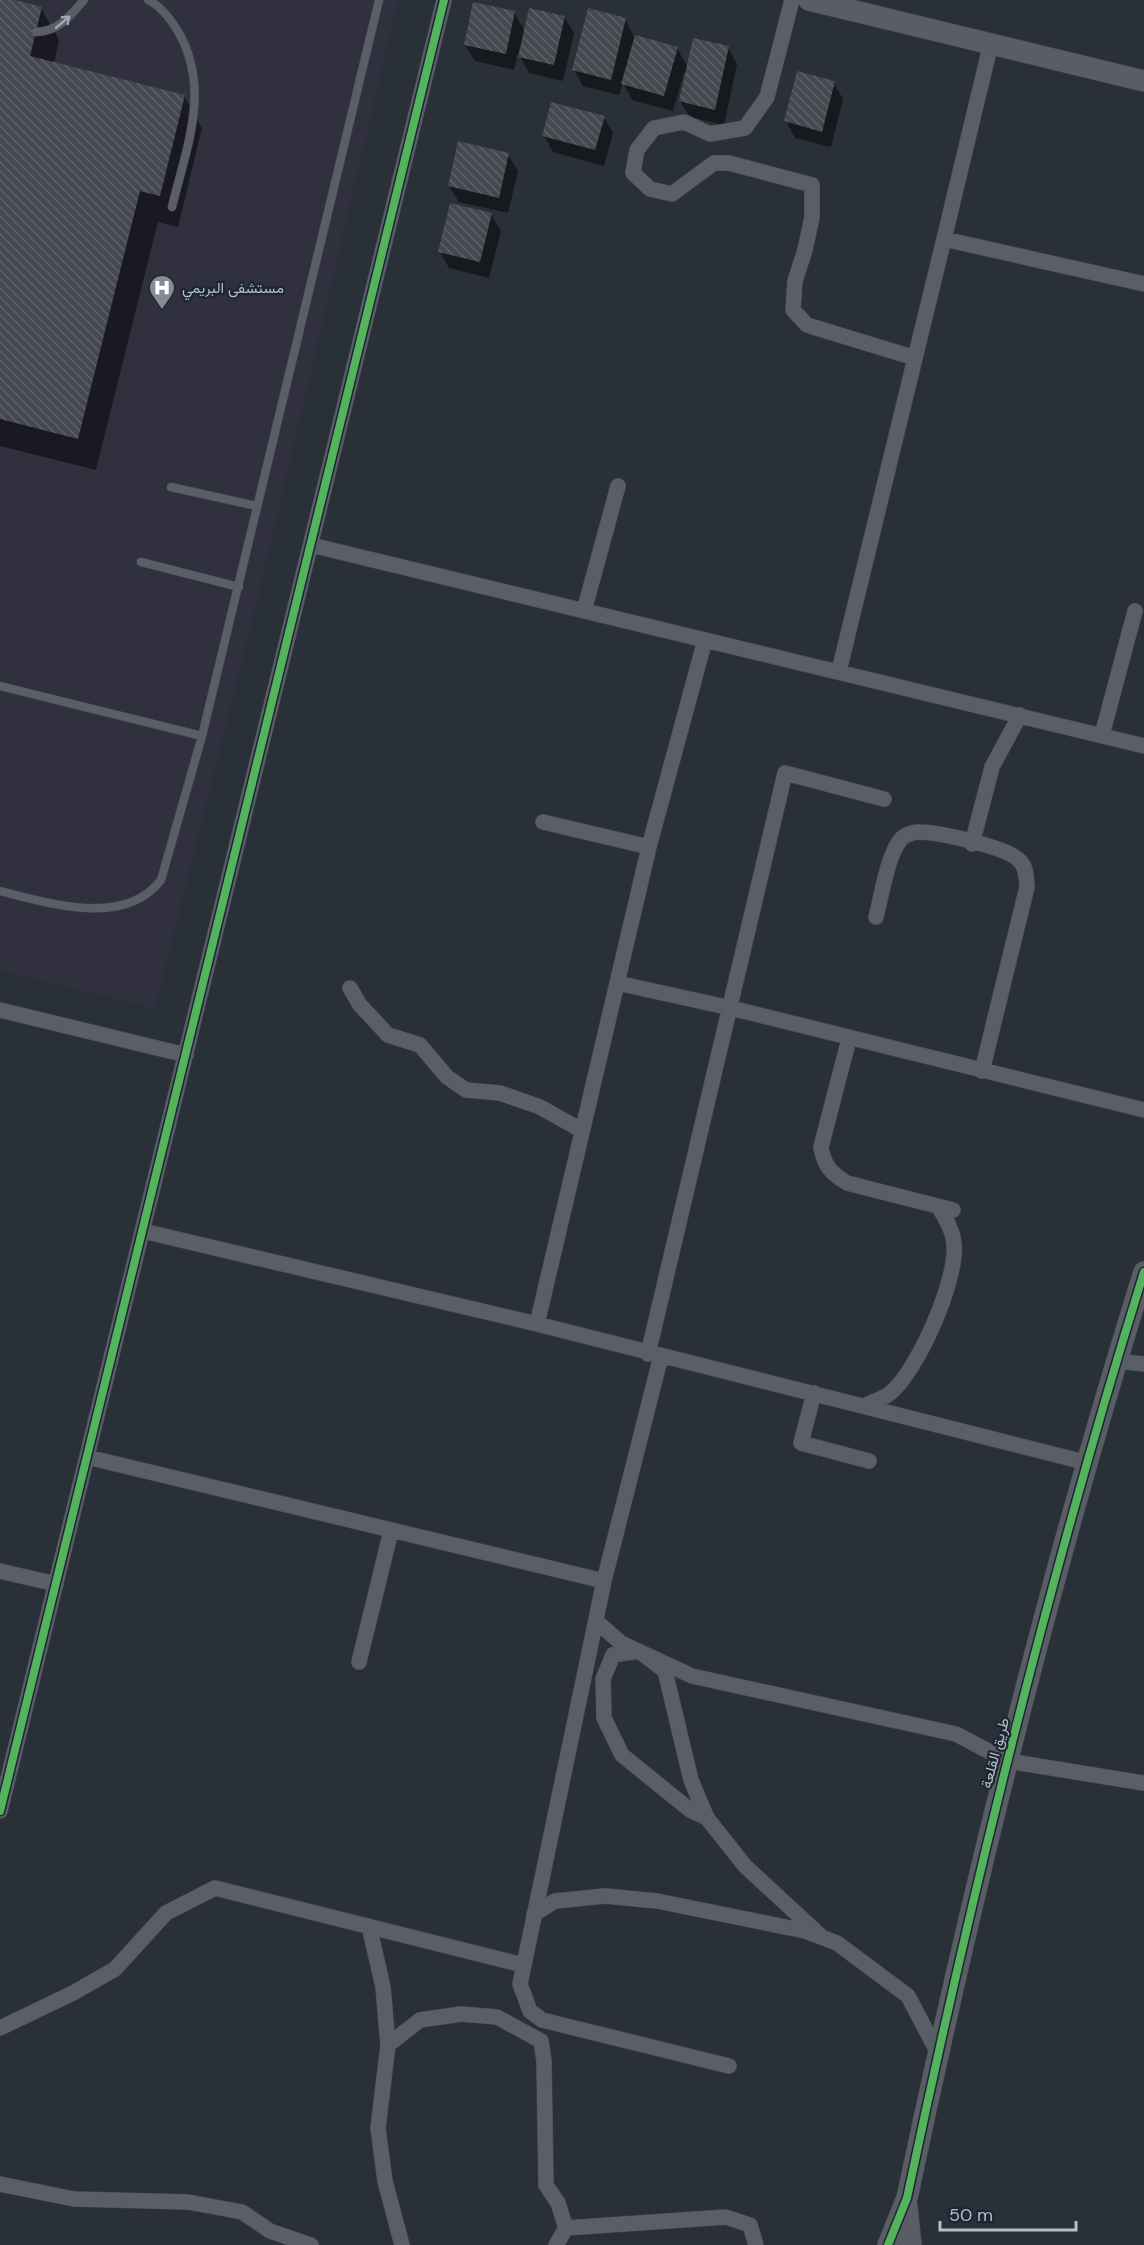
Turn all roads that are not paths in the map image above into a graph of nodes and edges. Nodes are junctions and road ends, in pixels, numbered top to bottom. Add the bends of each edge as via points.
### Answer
1 (84, 0) edge
2 (148, 0) edge
3 (379, 0) edge
4 (444, 0) edge
5 (792, 0) edge
6 (809, 0) edge
7 (36, 32) dead end
8 (991, 44) junction
9 (1144, 81) edge
10 (172, 207) dead end
11 (944, 239) junction
12 (1144, 284) edge
13 (915, 358) junction
14 (618, 486) dead end
15 (171, 487) dead end
16 (257, 506) junction
17 (311, 545) junction
18 (141, 562) dead end
19 (238, 587) junction
20 (584, 610) junction
21 (1135, 611) dead end
22 (705, 640) junction
23 (839, 671) junction
24 (0, 686) edge
25 (1020, 715) junction
26 (1102, 735) junction
27 (202, 736) junction
28 (1144, 746) edge
29 (884, 799) dead end
30 (543, 822) dead end
31 (972, 843) junction
32 (649, 848) junction
33 (0, 891) edge
34 (876, 917) dead end
35 (617, 982) junction
36 (350, 988) dead end
37 (731, 1008) junction
38 (0, 1010) edge
39 (849, 1039) junction
40 (186, 1055) junction
41 (982, 1071) junction
42 (1144, 1110) edge
43 (581, 1130) junction
44 (142, 1231) junction
45 (1144, 1272) edge
46 (537, 1324) junction
47 (654, 1355) junction
48 (1117, 1360) junction
49 (1144, 1364) edge
50 (814, 1394) junction
51 (864, 1406) junction
52 (87, 1457) junction
53 (869, 1461) dead end
54 (1088, 1463) junction
55 (391, 1531) junction
56 (0, 1570) edge
57 (604, 1581) junction
58 (56, 1584) junction
59 (596, 1621) junction
60 (639, 1652) junction
61 (358, 1662) dead end
62 (1007, 1761) junction
63 (1144, 1783) edge
64 (0, 1811) edge
65 (706, 1818) junction
66 (534, 1914) junction
67 (369, 1926) junction
68 (823, 1938) junction
69 (523, 1965) junction
70 (0, 2028) edge
71 (388, 2045) junction
72 (938, 2054) junction
73 (729, 2066) dead end
74 (0, 2184) edge
75 (907, 2198) junction
76 (566, 2228) junction
77 (311, 2245) edge
78 (402, 2245) edge
79 (556, 2245) edge
80 (756, 2245) edge
81 (888, 2245) edge
82 (910, 2245) edge

7 -> 1 lane via 62,25
2 - 10 lane via 176,27 189,50 195,77 196,104
3 - 16 lane
4 - 17 street
5 - 13 street via 767,97 745,128 710,134 684,122 654,128 637,150 633,173 650,189 672,194 714,163 729,163 812,185 812,217 795,281 793,310 807,325
6 - 8 street
8 - 9 street
8 - 11 street
11 - 12 street
11 - 13 street
13 - 23 street
14 - 20 street
15 - 16 lane
16 - 19 lane
17 - 20 street
17 - 40 street
18 - 19 lane
19 - 27 lane
20 - 22 street
21 - 26 street
22 - 23 street
22 - 32 street
23 - 25 street
24 - 27 lane
25 - 26 street
25 - 31 street via 992,767
26 - 28 street
27 - 33 lane via 161,880 151,893 137,902 86,908
29 - 37 street via 785,773
30 - 32 street
31 - 34 street via 915,831 902,838 893,854
31 - 41 street via 1019,860 1025,870 1026,887
32 - 35 street
35 - 37 street
35 - 43 street
36 - 43 street via 388,1035 420,1045 447,1077 466,1090 500,1093 540,1107
37 - 39 street
37 - 47 street
38 - 40 street
39 - 41 street
39 - 51 street via 821,1147 824,1163 833,1175 847,1183 945,1208 954,1244 952,1273 940,1312 890,1393
40 - 44 street
41 - 42 street
43 - 46 street
44 - 46 street
44 - 52 street
45 - 48 street, طريق القلعة
46 - 47 street
47 - 50 street
47 - 57 street
48 - 49 street
48 - 54 street, طريق القلعة
50 - 51 street
50 - 53 street via 801,1443
51 - 54 street
52 - 55 street
52 - 58 street
54 - 62 street, طريق القلعة
55 - 57 street
55 - 61 street
56 - 58 street
57 - 59 street
58 - 64 street
59 - 60 street via 621,1643
59 - 66 street
60 - 62 street via 692,1676 956,1734
60 - 65 street via 665,1671 691,1780
60 - 65 street via 613,1655 603,1679 604,1718 622,1755 690,1810
62 - 63 street
62 - 72 street, طريق القلعة
65 - 68 street via 745,1866
66 - 68 street via 555,1901 605,1896 739,1916
66 - 69 street
67 - 69 street
67 - 70 street via 215,1888 166,1913 115,1970
67 - 71 street via 383,1987
68 - 72 street via 837,1943 908,1996
69 - 73 street via 520,1984 524,1998 530,2011 542,2020
71 - 76 street via 420,2020 461,2014 497,2017 541,2041 546,2185 558,2203
71 - 78 street via 378,2128 385,2181
72 - 75 street, طريق القلعة
74 - 77 street via 74,2199 188,2202 242,2212 270,2231
75 - 81 street, طريق القلعة
75 - 82 street, طريق القلعة
76 - 79 street
76 - 80 street via 726,2217 750,2226

